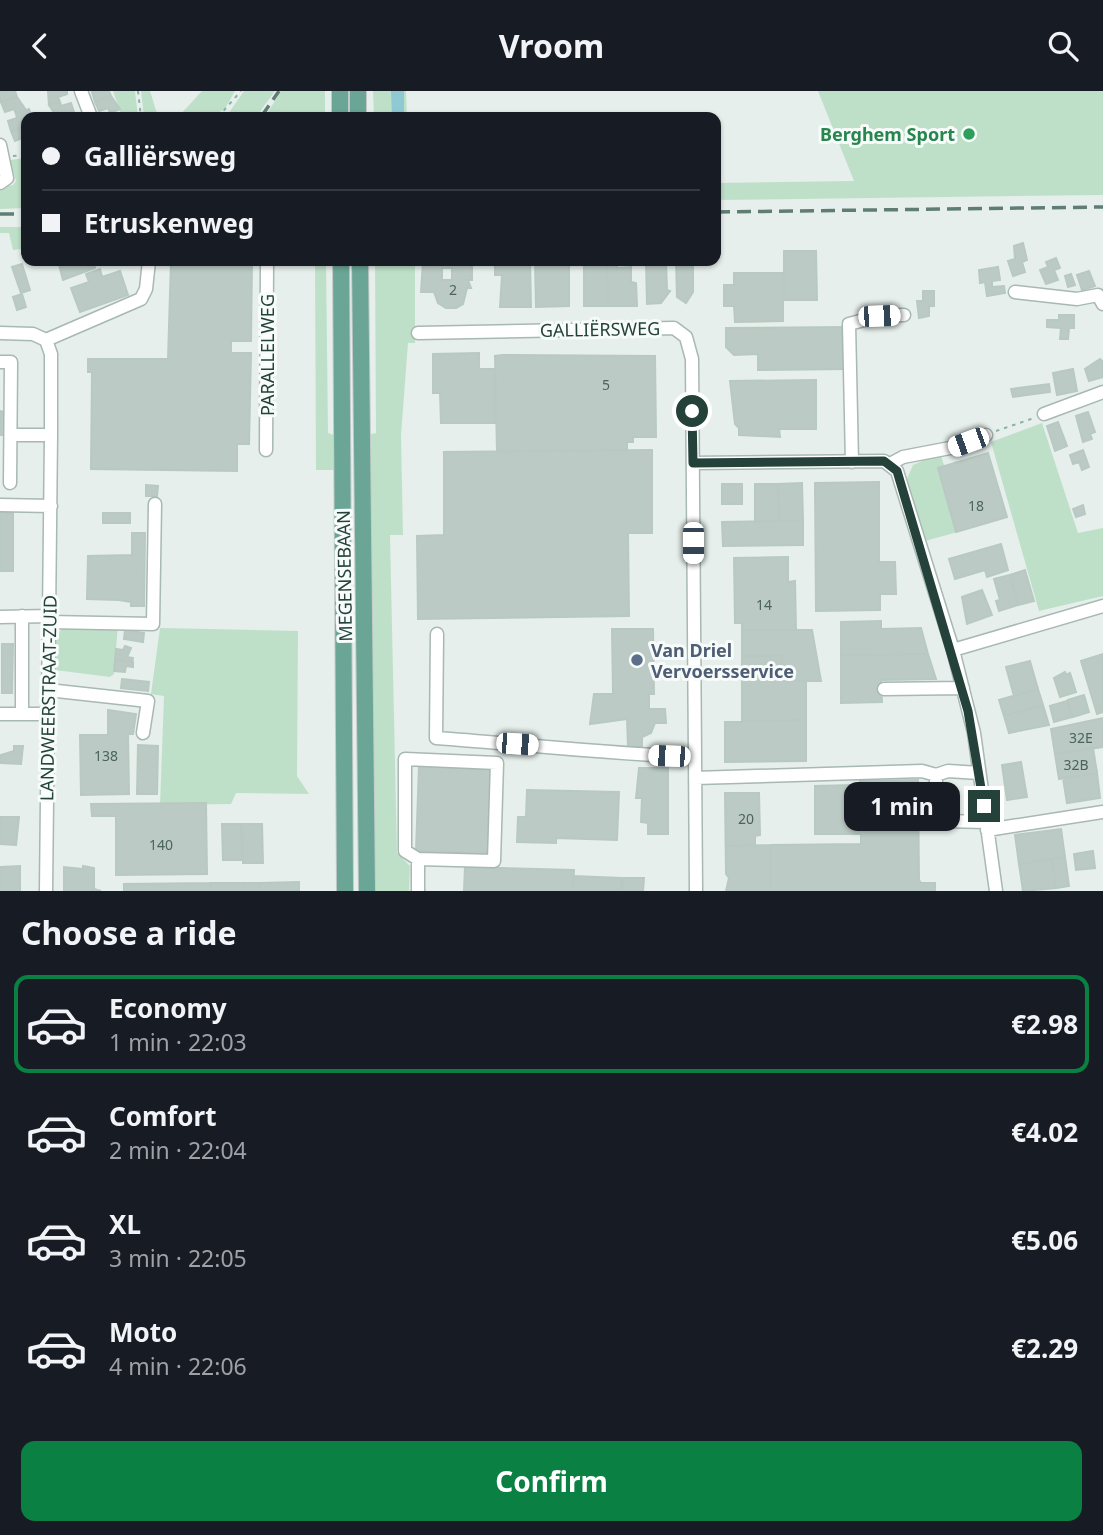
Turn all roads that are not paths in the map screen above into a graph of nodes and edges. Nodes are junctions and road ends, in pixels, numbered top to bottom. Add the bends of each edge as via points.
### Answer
1 (81, 91) edge
2 (340, 91) edge
3 (358, 91) edge
4 (90, 112) edge
5 (340, 112) edge
6 (358, 112) edge
7 (2, 151) edge
8 (0, 183) edge
9 (148, 266) edge
10 (267, 266) edge
11 (341, 266) edge
12 (360, 266) edge
13 (1016, 292) dead end
14 (1103, 304) edge
15 (904, 315) dead end
16 (0, 333) edge
17 (418, 333) dead end
18 (46, 340) junction
19 (0, 362) edge
20 (1103, 392) edge
21 (1044, 414) road end
22 (11, 435) junction
23 (51, 435) junction
24 (985, 435) road end
25 (266, 450) dead end
26 (852, 462) junction
27 (693, 463) junction
28 (890, 464) junction
29 (10, 482) dead end
30 (155, 504) dead end
31 (0, 505) edge
32 (51, 506) junction
33 (1103, 606) edge
34 (0, 617) edge
35 (22, 617) junction
36 (49, 619) junction
37 (437, 634) dead end
38 (953, 650) junction
39 (962, 688) junction
40 (884, 689) dead end
41 (48, 690) junction
42 (0, 714) edge
43 (22, 714) junction
44 (48, 714) junction
45 (143, 733) dead end
46 (695, 757) junction
47 (979, 772) junction
48 (936, 775) junction
49 (695, 778) junction
50 (1103, 812) edge
51 (986, 826) junction
52 (418, 859) junction
53 (46, 891) edge
54 (345, 891) edge
55 (367, 891) edge
56 (418, 891) edge
57 (696, 891) edge
58 (996, 891) edge

1 - 4 street
2 - 5 main road
3 - 6 main road
7 - 8 street via 7,177
9 - 18 street via 141,299
10 - 25 street, PARALLELWEG
11 - 54 main road, MEGENSEBAAN
12 - 55 main road, MEGENSEBAAN
13 - 14 street via 1077,299 1098,295
15 - 26 street via 849,324
16 - 18 street via 33,334
17 - 27 street, GALLIËRSWEG via 674,328 686,337 692,359
18 - 23 street, LANDWEERSTRAAT-ZUID via 51,354
19 - 22 street via 11,362
20 - 21 street
22 - 23 street
22 - 29 street
23 - 32 street, LANDWEERSTRAAT-ZUID
24 - 28 street
26 - 27 street
26 - 28 street
27 - 46 street, GALLIËRSWEG
28 - 38 street via 900,479
30 - 36 street via 153,624
31 - 32 street
32 - 36 street, LANDWEERSTRAAT-ZUID
33 - 38 street
34 - 35 street
35 - 36 street
35 - 43 street
36 - 41 street, LANDWEERSTRAAT-ZUID
37 - 46 street via 436,738
38 - 39 street
39 - 40 street
39 - 47 street
41 - 44 street, LANDWEERSTRAAT-ZUID
41 - 45 street via 148,701
42 - 43 street
43 - 44 street
44 - 53 street, LANDWEERSTRAAT-ZUID
46 - 49 street, GALLIËRSWEG
47 - 48 street
47 - 51 street
48 - 49 street via 922,771
48 - 51 street via 939,818
49 - 57 street, GALLIËRSWEG
50 - 51 street
51 - 58 street
52 - 52 street via 405,851 405,759 497,763 494,861
52 - 56 street

